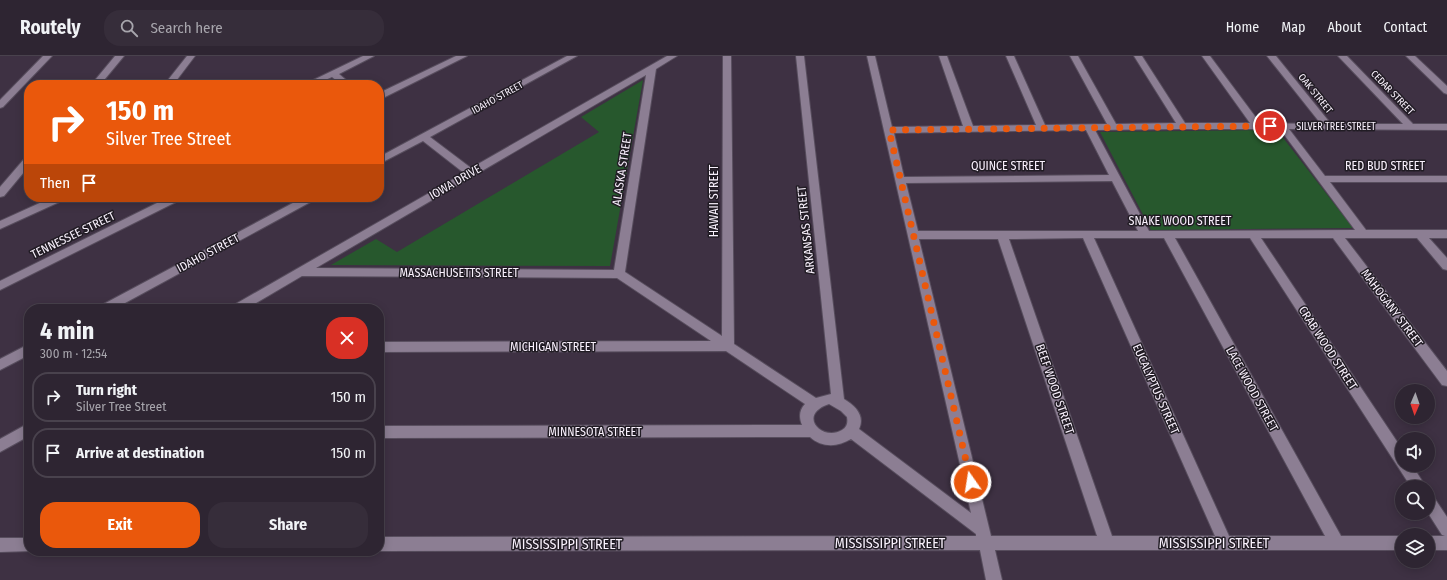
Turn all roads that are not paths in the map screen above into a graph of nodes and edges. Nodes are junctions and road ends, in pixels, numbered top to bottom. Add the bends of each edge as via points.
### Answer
1 (48, 56) edge
2 (120, 56) edge
3 (191, 56) edge
4 (370, 56) edge
5 (463, 56) edge
6 (573, 56) edge
7 (673, 56) edge
8 (727, 56) edge
9 (800, 56) edge
10 (871, 56) edge
11 (943, 56) edge
12 (1010, 56) edge
13 (1074, 56) edge
14 (1138, 56) edge
15 (1206, 56) edge
16 (1271, 56) edge
17 (1342, 56) edge
18 (1410, 56) edge
19 (652, 68) junction
20 (333, 73) junction
21 (24, 80) edge
22 (24, 80) edge
23 (98, 80) edge
24 (172, 80) edge
25 (318, 80) edge
26 (342, 80) edge
27 (1447, 91) edge
28 (384, 95) edge
29 (0, 105) edge
30 (1182, 126) junction
31 (1256, 126) junction
32 (1282, 126) junction
33 (1328, 126) junction
34 (1089, 127) junction
35 (1113, 127) junction
36 (1411, 127) junction
37 (1447, 127) edge
38 (1042, 128) junction
39 (970, 129) junction
40 (889, 130) junction
41 (423, 137) junction
42 (384, 158) edge
43 (24, 166) edge
44 (471, 173) junction
45 (1116, 178) junction
46 (1322, 179) junction
47 (1447, 179) edge
48 (900, 180) junction
49 (0, 194) edge
50 (51, 202) edge
51 (168, 202) edge
52 (303, 202) edge
53 (0, 225) edge
54 (1145, 234) junction
55 (1167, 234) junction
56 (1253, 234) junction
57 (1336, 234) junction
58 (1363, 234) junction
59 (1420, 234) junction
60 (1447, 234) edge
61 (913, 235) junction
62 (1002, 235) junction
63 (1087, 235) junction
64 (1447, 266) edge
65 (300, 272) junction
66 (619, 274) junction
67 (0, 286) edge
68 (113, 304) edge
69 (245, 304) edge
70 (728, 346) junction
71 (384, 347) edge
72 (24, 352) edge
73 (0, 365) edge
74 (1447, 381) edge
75 (838, 401) junction
76 (814, 403) junction
77 (812, 431) junction
78 (851, 431) junction
79 (384, 432) edge
80 (24, 433) edge
81 (0, 446) edge
82 (1395, 450) edge
83 (1435, 512) edge
84 (1447, 530) edge
85 (983, 536) junction
86 (1108, 543) junction
87 (1225, 543) junction
88 (1337, 543) junction
89 (1395, 543) edge
90 (1435, 543) edge
91 (1447, 543) edge
92 (384, 544) edge
93 (0, 545) edge
94 (24, 545) edge
95 (994, 580) edge

1 - 21 street
2 - 23 street
3 - 24 street
4 - 20 street
5 - 28 street
6 - 41 street, IDAHO STREET
7 - 19 street, IOWA DRIVE
8 - 70 street, HAWAII STREET
9 - 75 street, ARKANSAS STREET
10 - 40 street
11 - 39 street
12 - 38 street
13 - 35 street
14 - 30 street
15 - 31 street
16 - 33 street, OAK STREET
17 - 36 street, CEDAR STREET
18 - 27 street
19 - 44 street, IOWA DRIVE
19 - 66 street, ALASKA STREET
20 - 25 street
20 - 26 street
22 - 29 street
30 - 31 street, SILVER TREE STREET
30 - 35 street, SILVER TREE STREET
31 - 32 street, SILVER TREE STREET
32 - 33 street, SILVER TREE STREET
32 - 46 street
33 - 36 street, SILVER TREE STREET
34 - 35 street, SILVER TREE STREET
34 - 38 street, SILVER TREE STREET
34 - 45 street
36 - 37 street, SILVER TREE STREET
38 - 39 street, SILVER TREE STREET
39 - 40 street, SILVER TREE STREET
40 - 48 street
41 - 42 street, IDAHO STREET
41 - 44 street
43 - 49 street
44 - 65 street, IOWA DRIVE
45 - 48 street, QUINCE STREET
45 - 54 street
46 - 47 street, RED BUD STREET
46 - 58 street
48 - 61 street
50 - 53 street
51 - 67 street, TENNESSEE STREET
52 - 68 street, IDAHO STREET
54 - 55 street, SNAKE WOOD STREET
54 - 63 street, SNAKE WOOD STREET
55 - 56 street, SNAKE WOOD STREET
55 - 88 street, LACE WOOD STREET
56 - 57 street, SNAKE WOOD STREET
56 - 82 street, CRAB WOOD STREET
57 - 58 street, SNAKE WOOD STREET
57 - 74 street, MAHOGANY STREET
58 - 59 street, SNAKE WOOD STREET
59 - 60 street, SNAKE WOOD STREET
59 - 64 street
61 - 62 street, SNAKE WOOD STREET
61 - 85 street
62 - 63 street, SNAKE WOOD STREET
62 - 86 street, BEEF WOOD STREET
63 - 87 street, EUCALYPTUS STREET
65 - 66 street, MASSACHUSETTS STREET
65 - 69 street, IOWA DRIVE
66 - 70 street
70 - 71 street, MICHIGAN STREET
70 - 76 street
72 - 73 street
75 - 76 street via 829,399
75 - 78 street via 849,408 852,414 854,420
76 - 77 street via 806,413
77 - 78 street via 818,436 832,439 840,439
77 - 79 street, MINNESOTA STREET
78 - 85 street
80 - 81 street
83 - 84 street
85 - 86 street, MISSISSIPPI STREET
85 - 92 street, MISSISSIPPI STREET
85 - 95 street
86 - 87 street, MISSISSIPPI STREET
87 - 88 street, MISSISSIPPI STREET
88 - 89 street, MISSISSIPPI STREET
90 - 91 street
93 - 94 street

